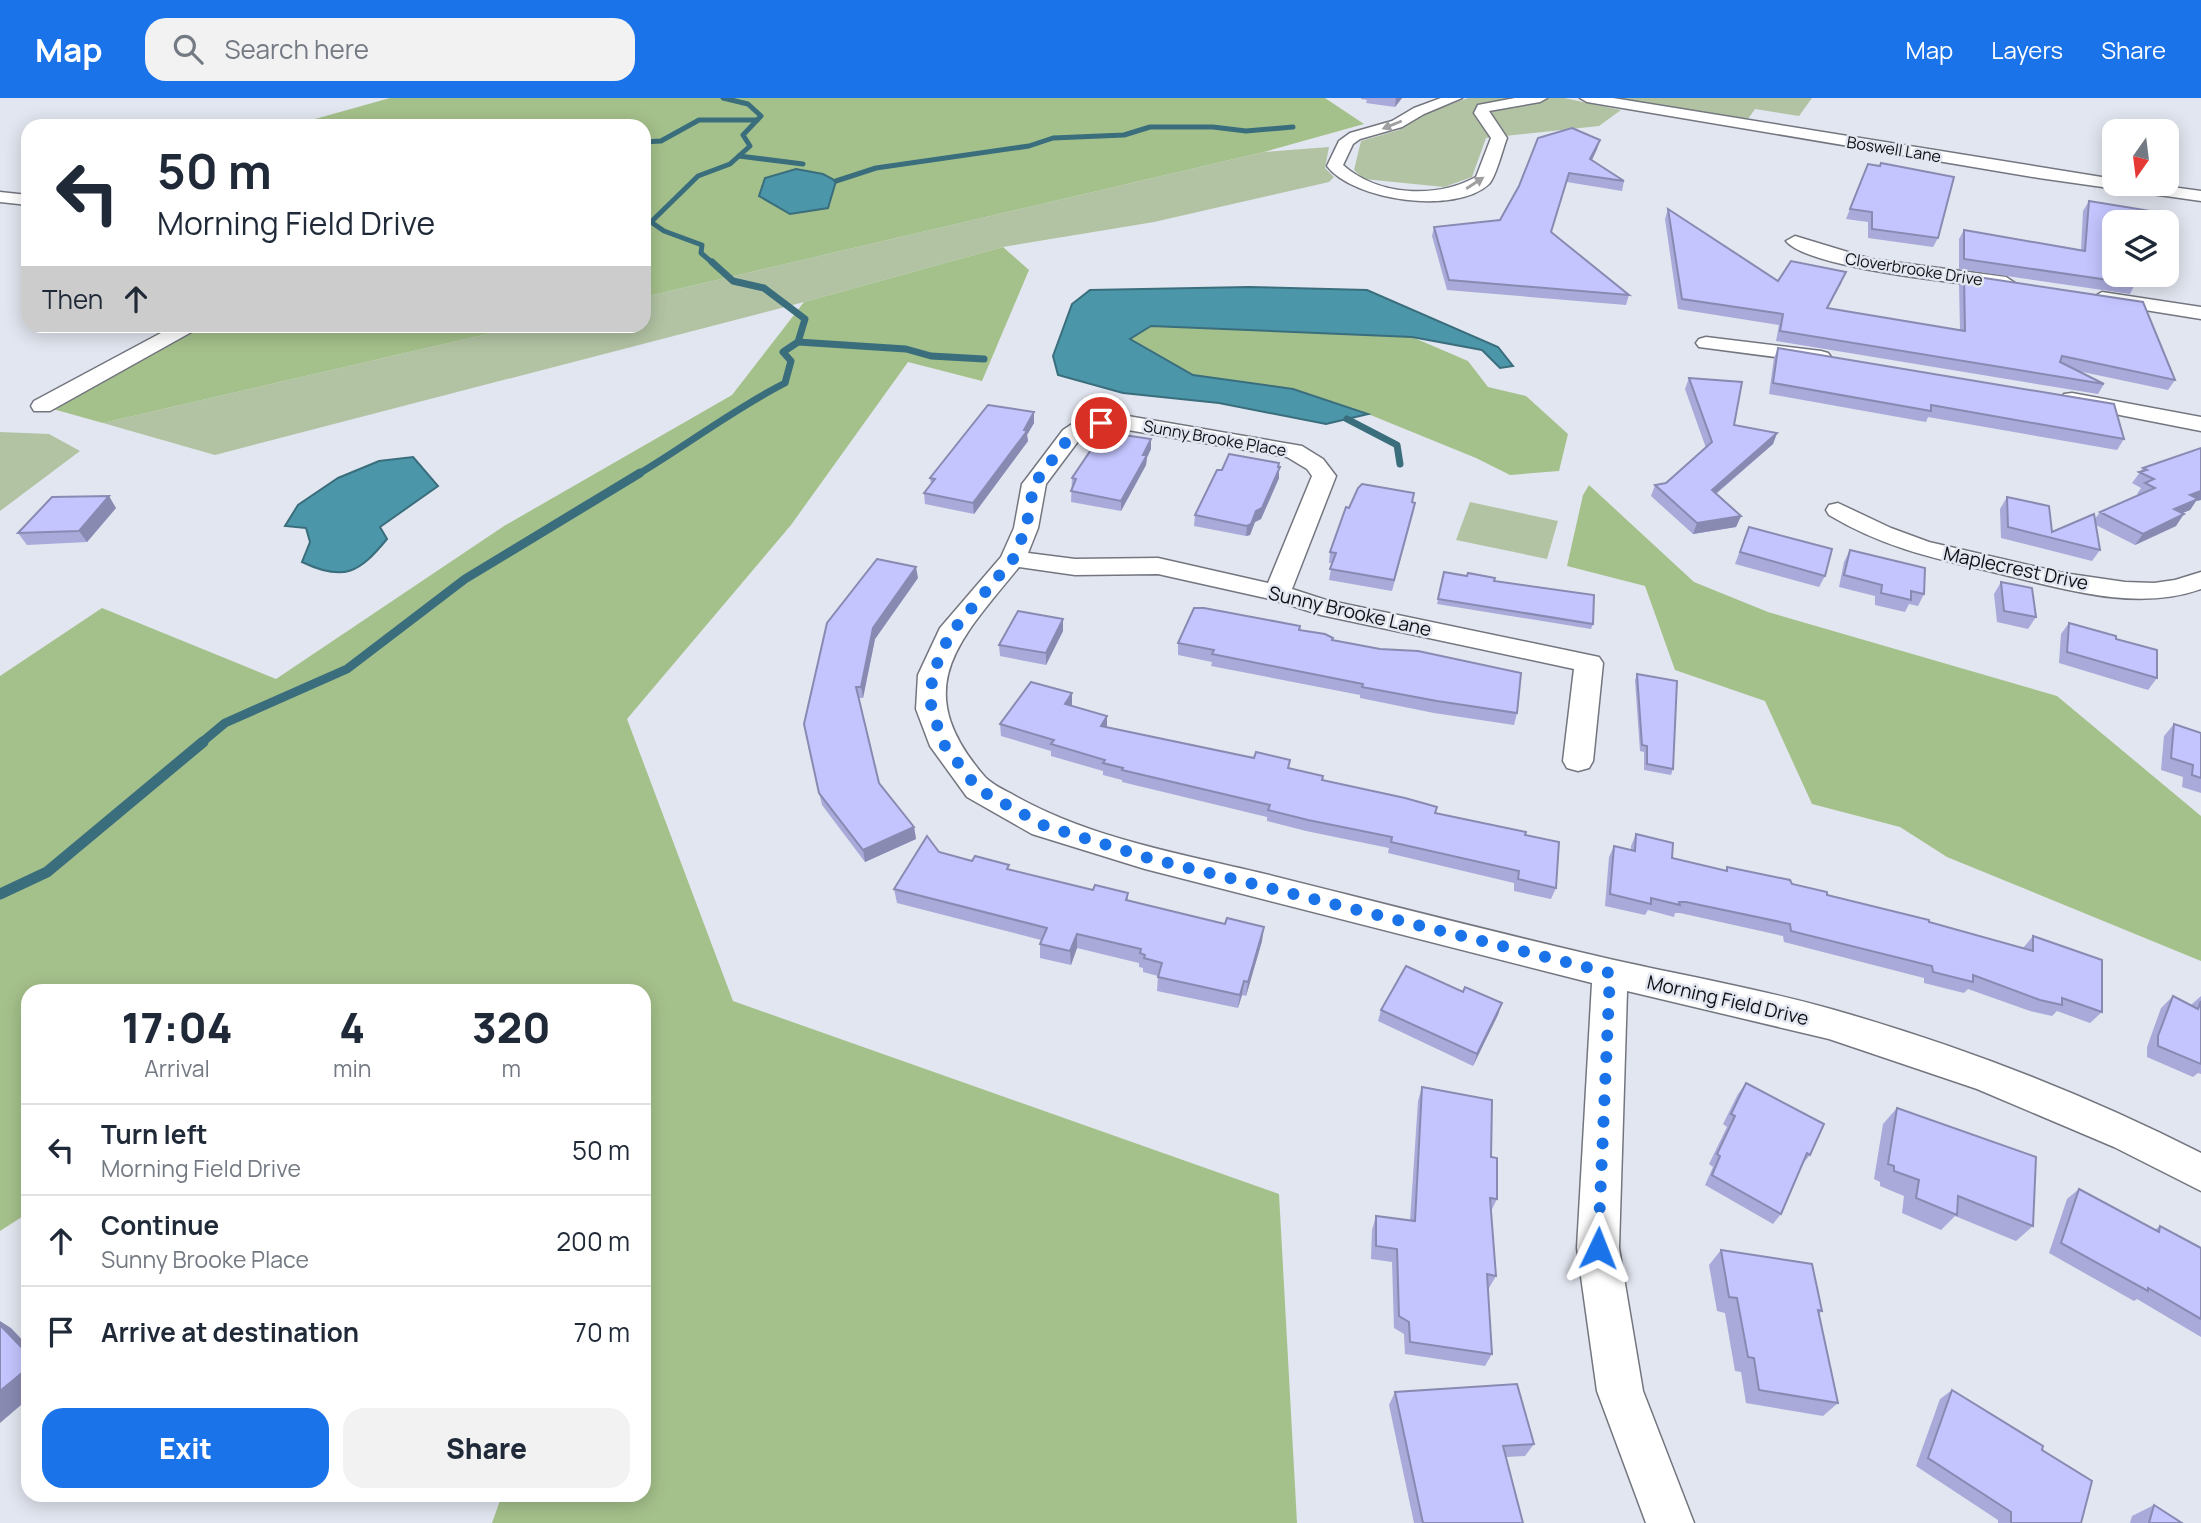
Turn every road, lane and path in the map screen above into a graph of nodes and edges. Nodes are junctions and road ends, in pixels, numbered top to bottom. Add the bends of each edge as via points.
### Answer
1 (1455, 98) edge
2 (1540, 98) edge
3 (1587, 98) edge
4 (2201, 196) edge
5 (0, 197) edge
6 (21, 199) edge
7 (1795, 241) dead end
8 (2024, 286) edge
9 (2078, 294) edge
10 (2201, 313) edge
11 (175, 333) edge
12 (1706, 343) dead end
13 (1837, 360) edge
14 (2048, 395) edge
15 (42, 406) dead end
16 (2201, 424) edge
17 (1838, 510) dead end
18 (1013, 559) junction
19 (2201, 580) edge
20 (1277, 593) junction
21 (1578, 761) dead end
22 (1610, 973) junction
23 (2201, 1173) edge
24 (1670, 1523) edge

1 -> 2 street via 1397,124 1355,136 1347,141 1335,166 1352,181 1388,192 1426,195 1467,189 1483,180 1499,138 1485,121 1483,108
3 - 4 street, Boswell Lane
5 - 6 street
7 - 8 street, Cloverbrooke Drive via 1852,261
9 - 10 street
11 - 15 street
12 - 13 street
14 - 16 street
17 - 19 street, Maplecrest Drive via 1912,545 2066,580 2140,590
18 - 20 street, Sunny Brooke Lane via 1074,567 1158,566
18 - 20 street, Sunny Brooke Place via 1026,528 1034,484 1071,435 1086,425 1116,421 1294,451 1315,464 1324,476
18 - 22 street, Morning Field Drive via 950,634 932,675 931,709 945,746 978,789 1043,825 1145,857
20 - 21 street, Sunny Brooke Lane via 1321,607 1589,663
22 - 23 street, Morning Field Drive via 1829,1024 1987,1076 2128,1135
22 - 24 street via 1598,1248 1620,1391

